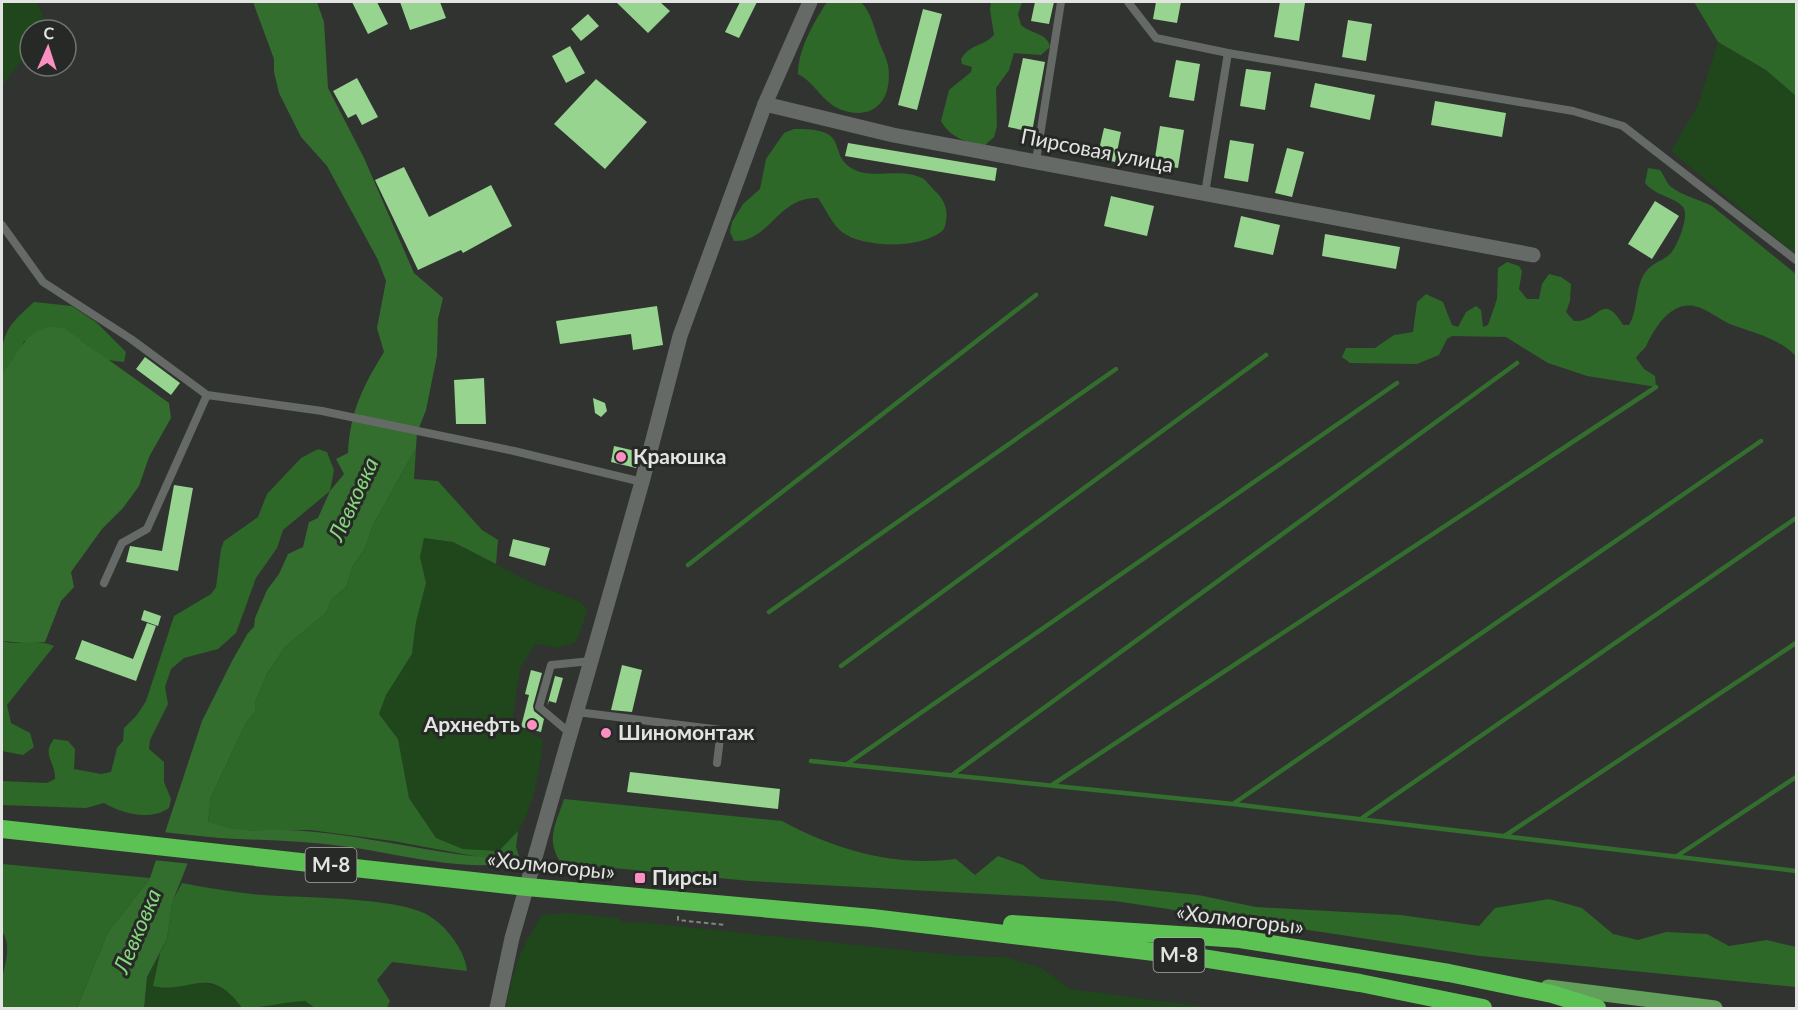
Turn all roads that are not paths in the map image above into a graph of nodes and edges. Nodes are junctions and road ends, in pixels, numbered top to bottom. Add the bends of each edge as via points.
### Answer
1 (810, 2) edge
2 (1061, 2) edge
3 (1128, 2) edge
4 (1228, 53) junction
5 (765, 104) junction
6 (1036, 161) junction
7 (1205, 193) junction
8 (2, 225) edge
9 (1533, 255) dead end
10 (1797, 260) edge
11 (207, 395) junction
12 (642, 482) junction
13 (104, 583) dead end
14 (591, 661) junction
15 (577, 712) junction
16 (571, 734) junction
17 (717, 763) dead end
18 (2, 829) edge
19 (527, 887) junction
20 (872, 918) junction
21 (1449, 973) junction
22 (497, 1008) edge
23 (1483, 1008) edge
24 (1597, 1008) edge
25 (1715, 1008) edge

1 - 5 street
2 - 6 lane
3 - 4 lane via 1156,38
4 - 7 lane
4 - 10 lane via 1573,111 1623,126
5 - 6 street, Пирсовая улица via 893,135
5 - 12 street via 680,336
6 - 7 street, Пирсовая улица
7 - 9 street, Пирсовая улица
8 - 11 lane via 43,282
11 - 12 lane via 322,411
11 - 13 lane via 147,529 122,543
12 - 14 street
14 - 15 street
14 - 16 lane via 551,665 539,707
15 - 16 street
15 - 17 lane via 721,730
16 - 19 street
18 - 19 highway, «Холмогоры» / М-8
19 - 20 highway, «Холмогоры» / М-8
19 - 22 street
20 - 21 highway, «Холмогоры» / М-8 via 1240,939
20 - 23 highway, «Холмогоры» / М-8 via 1196,957 1360,983
21 - 24 highway, «Холмогоры» via 1552,994
21 - 25 main road

